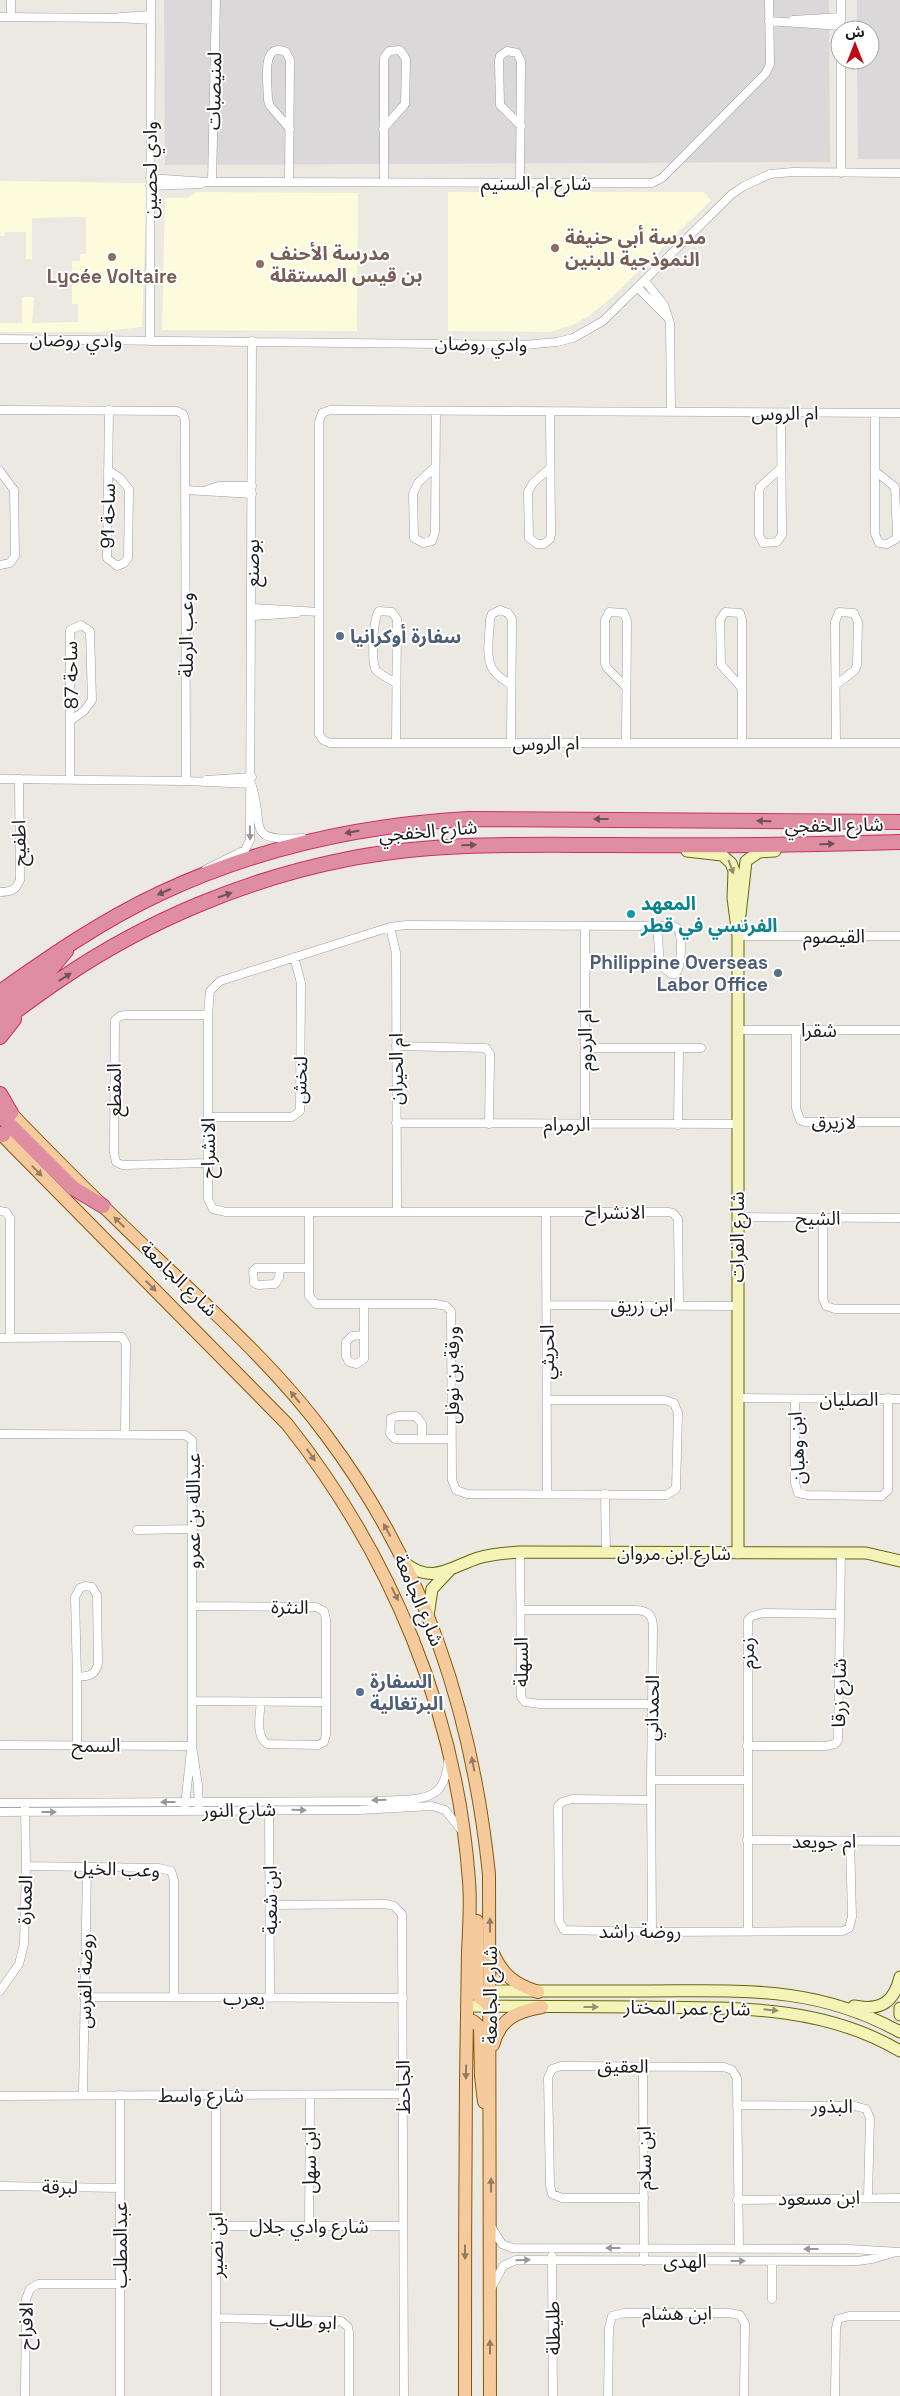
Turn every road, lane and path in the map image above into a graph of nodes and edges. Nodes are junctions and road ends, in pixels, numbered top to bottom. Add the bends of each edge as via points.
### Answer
1 (11, 0) edge
2 (151, 0) edge
3 (216, 0) edge
4 (769, 0) edge
5 (841, 0) edge
6 (0, 17) edge
7 (11, 17) junction
8 (151, 18) junction
9 (841, 20) edge
10 (769, 21) junction
11 (830, 23) edge
12 (841, 70) edge
13 (520, 126) junction
14 (290, 129) junction
15 (383, 129) junction
16 (840, 173) junction
17 (900, 173) edge
18 (150, 182) junction
19 (210, 182) junction
20 (289, 182) junction
21 (384, 182) junction
22 (520, 183) junction
23 (645, 282) junction
24 (638, 288) junction
25 (669, 320) junction
26 (0, 338) edge
27 (150, 341) junction
28 (252, 341) junction
29 (0, 410) edge
30 (109, 410) junction
31 (436, 411) junction
32 (550, 412) junction
33 (671, 412) junction
34 (781, 413) junction
35 (875, 413) junction
36 (900, 413) edge
37 (435, 466) junction
38 (550, 468) junction
39 (781, 468) junction
40 (108, 470) junction
41 (0, 471) edge
42 (875, 471) junction
43 (186, 490) junction
44 (252, 490) junction
45 (0, 565) edge
46 (252, 612) junction
47 (319, 612) junction
48 (396, 683) junction
49 (510, 684) junction
50 (836, 685) junction
51 (626, 687) junction
52 (741, 687) junction
53 (72, 720) junction
54 (511, 742) junction
55 (396, 743) junction
56 (626, 743) junction
57 (742, 743) junction
58 (836, 743) junction
59 (900, 743) edge
60 (0, 779) edge
61 (18, 779) junction
62 (70, 779) junction
63 (186, 780) junction
64 (252, 781) junction
65 (900, 822) edge
66 (320, 839) junction
67 (900, 842) edge
68 (793, 845) junction
69 (656, 846) junction
70 (193, 879) junction
71 (0, 892) edge
72 (738, 921) junction
73 (584, 926) junction
74 (657, 926) junction
75 (390, 927) junction
76 (738, 936) junction
77 (900, 936) edge
78 (70, 943) junction
79 (294, 957) junction
80 (0, 992) edge
81 (25, 1005) junction
82 (0, 1007) edge
83 (208, 1015) junction
84 (0, 1024) edge
85 (737, 1030) junction
86 (796, 1030) junction
87 (900, 1030) edge
88 (0, 1037) edge
89 (396, 1046) junction
90 (585, 1048) junction
91 (679, 1048) junction
92 (701, 1048) dead end
93 (0, 1094) edge
94 (0, 1102) edge
95 (5, 1114) edge
96 (208, 1117) junction
97 (900, 1122) edge
98 (396, 1123) junction
99 (490, 1124) junction
100 (585, 1124) junction
101 (678, 1124) junction
102 (737, 1124) junction
103 (1, 1134) edge
104 (209, 1163) junction
105 (102, 1206) joint
106 (0, 1211) edge
107 (309, 1212) junction
108 (397, 1212) junction
109 (546, 1212) junction
110 (737, 1217) junction
111 (823, 1218) junction
112 (900, 1218) edge
113 (0, 1244) edge
114 (10, 1244) junction
115 (280, 1268) dead end
116 (309, 1268) junction
117 (364, 1305) junction
118 (547, 1305) junction
119 (679, 1306) junction
120 (737, 1306) junction
121 (900, 1309) edge
122 (364, 1335) dead end
123 (0, 1338) edge
124 (10, 1338) junction
125 (738, 1398) junction
126 (888, 1398) junction
127 (900, 1398) edge
128 (795, 1399) junction
129 (547, 1400) junction
130 (0, 1434) edge
131 (125, 1434) junction
132 (422, 1439) junction
133 (451, 1439) junction
134 (547, 1493) junction
135 (605, 1494) junction
136 (193, 1529) junction
137 (137, 1530) dead end
138 (520, 1552) junction
139 (606, 1553) junction
140 (738, 1553) junction
141 (841, 1553) junction
142 (900, 1561) edge
143 (405, 1563) junction
144 (449, 1571) junction
145 (193, 1606) junction
146 (521, 1610) junction
147 (840, 1614) junction
148 (428, 1616) junction
149 (77, 1677) junction
150 (192, 1701) junction
151 (261, 1702) junction
152 (326, 1702) junction
153 (652, 1704) junction
154 (0, 1745) edge
155 (77, 1745) junction
156 (192, 1746) junction
157 (747, 1746) junction
158 (450, 1758) junction
159 (651, 1780) junction
160 (747, 1780) junction
161 (651, 1800) junction
162 (185, 1802) junction
163 (0, 1803) edge
164 (25, 1803) junction
165 (269, 1805) junction
166 (199, 1807) junction
167 (185, 1811) junction
168 (0, 1812) edge
169 (25, 1812) junction
170 (464, 1836) junction
171 (747, 1840) junction
172 (850, 1841) junction
173 (900, 1841) edge
174 (26, 1866) junction
175 (87, 1868) junction
176 (270, 1905) junction
177 (652, 1932) junction
178 (748, 1932) junction
179 (490, 1948) junction
180 (900, 1977) edge
181 (0, 1991) edge
182 (478, 1991) junction
183 (538, 1992) junction
184 (84, 1997) junction
185 (174, 1997) junction
186 (270, 1998) junction
187 (403, 1998) junction
188 (467, 2006) junction
189 (490, 2006) junction
190 (542, 2006) junction
191 (840, 2006) junction
192 (900, 2008) edge
193 (900, 2015) edge
194 (467, 2023) junction
195 (900, 2032) edge
196 (900, 2051) edge
197 (490, 2054) junction
198 (643, 2067) junction
199 (83, 2094) junction
200 (403, 2094) junction
201 (120, 2095) junction
202 (216, 2095) junction
203 (310, 2095) junction
204 (0, 2096) edge
205 (737, 2105) junction
206 (490, 2118) junction
207 (0, 2186) edge
208 (120, 2188) junction
209 (868, 2197) junction
210 (644, 2198) junction
211 (900, 2198) edge
212 (737, 2200) junction
213 (491, 2224) junction
214 (216, 2226) junction
215 (309, 2226) junction
216 (403, 2226) junction
217 (552, 2248) junction
218 (644, 2248) junction
219 (739, 2249) junction
220 (832, 2249) junction
221 (897, 2252) edge
222 (552, 2260) junction
223 (644, 2261) junction
224 (772, 2261) junction
225 (832, 2261) junction
226 (120, 2284) junction
227 (490, 2290) junction
228 (772, 2299) dead end
229 (900, 2316) edge
230 (217, 2318) junction
231 (26, 2396) edge
232 (120, 2396) edge
233 (216, 2396) edge
234 (349, 2396) edge
235 (404, 2396) edge
236 (465, 2396) edge
237 (490, 2396) edge
238 (554, 2396) edge
239 (608, 2396) edge
240 (744, 2396) edge
241 (836, 2396) edge

1 - 7 street
2 - 8 street, وادي لحصين
3 - 19 street, لمنيصبات
4 - 10 street, شارع ام السنيم
5 - 9 street
6 - 7 street
7 - 8 street via 118,18 129,15
8 - 18 street, وادي لحصين
10 - 11 street via 804,19
10 - 22 street, شارع ام السنيم via 770,64 766,73 662,178 646,183
12 - 16 street
13 - 13 street via 503,110 499,100 499,60 507,51 514,51 520,56
13 - 22 street
14 - 14 street via 268,100 268,58 276,50 286,52 290,60
14 - 20 street
15 - 15 street via 404,104 406,59 400,50 389,50 384,58
15 - 21 street
16 - 17 street, وادي روضان
16 - 23 street, وادي روضان via 770,174 744,186 732,194
18 - 19 street, شارع ام السنيم
18 - 27 street, وادي لحصين
19 - 20 street, شارع ام السنيم
20 - 21 street, شارع ام السنيم
21 - 22 street, شارع ام السنيم
23 - 24 street, وادي روضان
23 - 25 street via 664,305
24 - 25 street
24 - 28 street, وادي روضان via 603,321 588,330 573,338 542,344
25 - 33 street
26 - 27 street, وادي روضان
27 - 28 street, وادي روضان
28 - 44 street, بوصنع
29 - 30 street, وعب الرملة
30 - 40 street, ساحة 91
30 - 43 street, وعب الرملة via 177,411 183,414
31 - 32 street, ام الروس
31 - 37 street
31 - 47 street, ام الروس via 330,410 320,416
32 - 33 street, ام الروس
32 - 38 street
33 - 34 street, ام الروس
34 - 35 street, ام الروس
34 - 39 street
35 - 36 street, ام الروس
35 - 42 street
37 - 37 street via 418,483 413,494 414,538 423,543 435,537
38 - 38 street via 528,492 529,538 536,544 544,544 551,534
39 - 39 street via 760,487 759,536 767,544 777,542 782,535
40 - 40 street, ساحة 91 via 107,558 117,566 128,558 129,489
41 - 45 street via 14,490 15,556 10,563
42 - 42 street via 897,492 897,534 896,539 888,544 879,542 875,534
43 - 44 street
43 - 63 street, وعب الرملة
44 - 46 street, بوصنع
46 - 47 street via 287,615
46 - 64 street, بوصنع
47 - 55 street, ام الروس via 320,738 330,743
48 - 48 street via 378,672 374,665 374,619 378,612 392,612 397,619
48 - 55 street
49 - 49 street via 496,674 490,660 490,619 500,610 512,619
49 - 54 street
50 - 50 street via 857,665 858,622 854,613 849,611 839,612 835,622
50 - 58 street
51 - 51 street via 605,663 605,620 614,611 627,616
51 - 56 street
52 - 52 street via 721,666 720,620 729,611 740,613 742,620
52 - 57 street
53 - 53 street, ساحة 87 via 70,630 81,625 90,631 92,700
53 - 62 street, ساحة 87
54 - 55 street, ام الروس
54 - 56 street, ام الروس
56 - 57 street, ام الروس
57 - 58 street, ام الروس
58 - 59 street, ام الروس
60 - 61 street
61 - 62 street
61 - 71 street, اطفيح via 20,880 16,888
62 - 63 street
63 - 64 street via 220,778
64 - 66 street, بوصنع via 258,824 266,835 277,840
64 -> 70 street, بوصنع via 248,847 218,861
65 -> 66 highway, شارع الخفجي via 468,819 398,824
66 - 70 highway, شارع الخفجي via 269,852
68 -> 67 highway, شارع الخفجي
68 - 69 highway, شارع الخفجي
68 - 72 street, شارع الفرات via 778,851 759,852 746,861
69 -> 72 street, شارع الفرات via 727,858 734,871
81 -> 69 highway, شارع الخفجي via 62,978 136,935 204,902 311,868 385,853 452,846
70 -> 78 highway, شارع الخفجي
72 - 76 street, شارع الفرات
73 - 74 street, الانشراح
73 - 75 street, الانشراح
73 - 90 street, ام الردوم
74 - 74 street, الانشراح via 660,964 671,974 676,974 680,968 680,931 674,926
75 - 79 street, الانشراح
75 - 89 street, ام الحيران via 396,953
76 - 77 street, القيصوم
76 - 85 street, شارع الفرات
78 - 80 highway, شارع الخفجي
78 - 82 highway via 51,968
79 - 83 street, الانشراح via 220,981 210,991
79 - 96 street, لنخش via 300,983 300,1111 292,1117
81 - 84 highway, شارع الخفجي
81 - 88 highway
83 - 96 street, الانشراح
83 - 104 street, المقطع via 126,1015 115,1020 114,1153 116,1162 122,1165
85 - 86 street, شقرا
85 - 102 street, شارع الفرات
86 - 87 street, شقرا
86 - 97 street, لازيرق via 796,1108 800,1120
89 - 98 street, ام الحيران
89 - 99 street via 486,1048 490,1054
90 - 91 street
90 - 100 street, ام الردوم
91 - 92 street
91 - 101 street
93 - 95 highway
94 - 95 main road
95 - 105 highway via 73,1188
96 - 104 street, الانشراح
98 - 99 street, الرمرام
98 - 108 street, ام الحيران
99 - 100 street, الرمرام
100 - 101 street, الرمرام
101 - 102 street, الرمرام
102 - 110 street, شارع الفرات
103 -> 158 main road, شارع الجامعة via 255,1390 304,1446 379,1563 399,1602 441,1720
104 - 107 street, الانشراح via 208,1199 213,1209 226,1212
143 -> 105 main road, شارع الجامعة via 363,1486 326,1434 284,1384
106 - 114 street via 9,1215
107 - 108 street, الانشراح
107 - 116 street, ورقة بن نوفل
108 - 109 street, الانشراح
109 - 118 street, الحريثي
109 - 119 street, الانشراح via 673,1213 678,1224
110 - 111 street, الشيح
110 - 120 street, شارع الفرات
111 - 112 street, الشيح
111 - 121 street via 823,1299 826,1306 835,1309
113 - 114 street
114 - 124 street
115 - 116 street
116 - 117 street, ورقة بن نوفل via 309,1296 316,1304
117 - 122 street
117 - 133 street, ورقة بن نوفل via 436,1304 449,1308 452,1320
118 - 119 street, ابن زريق
118 - 129 street, الحريثي
119 - 120 street, ابن زريق
120 - 125 street, شارع الفرات
123 - 124 street
124 - 131 street via 122,1337 126,1344
125 - 128 street, الصليان
125 - 140 street, شارع الفرات
126 - 127 street, الصليان
126 - 128 street, الصليان
126 - 128 street, ابن وهبان via 888,1490 882,1496 798,1493
129 - 134 street, الحريثي
129 - 135 street, ورقة بن نوفل via 665,1400 677,1407 677,1485 674,1492 666,1495
130 - 131 street, عبدالله بن عمرو
131 - 136 street, عبدالله بن عمرو via 190,1437
132 - 132 street via 393,1438 391,1418 416,1416 422,1424
132 - 133 street
133 - 134 street, ورقة بن نوفل via 452,1484 458,1492
134 - 135 street, ورقة بن نوفل
135 - 139 street
136 - 137 street
136 - 145 street, عبدالله بن عمرو
138 - 139 street, شارع ابن مروان
138 - 144 street, شارع ابن مروان via 490,1555
138 - 146 street, السهلة
139 - 140 street, شارع ابن مروان
140 - 141 street, شارع ابن مروان
141 - 142 street, شارع ابن مروان via 866,1553
141 - 147 street, شارع زرقا
143 - 144 street, شارع ابن مروان via 424,1574
143 - 148 main road, شارع الجامعة
144 - 148 street, شارع ابن مروان via 432,1589
145 - 150 street, عبدالله بن عمرو
145 - 152 street, النثرة via 321,1608 326,1619
146 - 153 street, الحمداني via 647,1612 652,1617 653,1628
146 - 153 street, السهلة via 521,1697 525,1702
147 - 157 street, شارع زرقا via 838,1740 825,1746
147 - 157 street, زمزم via 763,1613 748,1620
179 -> 148 main road, شارع الجامعة via 489,1874 479,1794 469,1741
149 - 149 street via 92,1675 98,1663 96,1595 92,1587 85,1586 75,1597
149 - 155 street
150 - 151 street
150 - 156 street, عبدالله بن عمرو
151 - 152 street
151 - 152 street, النثرة via 261,1738 267,1744 318,1745 324,1742
153 - 159 street, الحمداني
154 - 155 street, السمح
155 - 156 street, السمح
156 - 162 street, عبدالله بن عمرو
156 - 166 street, عبدالله بن عمرو
157 - 160 street, زمزم
158 -> 165 street, شارع النور via 441,1787 424,1797
158 - 170 main road, شارع الجامعة
159 - 160 street
159 - 161 street, الحمداني
160 - 171 street, زمزم
161 - 177 street, الحمداني
161 - 177 street, روضة راشد via 566,1800 558,1806 557,1813 558,1921 561,1928 569,1931
162 -> 164 street, شارع النور
162 - 166 street, شارع النور
162 - 167 street, عبدالله بن عمرو
163 - 164 street, شارع النور
164 - 169 street, العمارة
165 - 166 street, شارع النور
165 -> 170 street, شارع النور via 360,1810 436,1807 449,1814
165 - 176 street, ابن شعبة
166 - 167 street, شارع النور
169 -> 167 street, شارع النور
168 - 169 street, شارع النور
169 - 174 street, العمارة
170 - 182 main road, شارع الجامعة
171 - 172 street, ام جويعد
171 - 178 street, زمزم
172 - 173 street, ام جويعد
172 - 178 street, روضة راشد via 852,1918 849,1928 837,1932
174 - 175 street, وعب الخيل
174 - 181 street, العمارة via 22,1956
175 - 184 street, روضة الفرس
175 - 185 street, وعب الخيل via 159,1868 171,1871 174,1880
176 - 186 street, ابن شعبة
176 - 187 street, الجاحظ via 385,1904 399,1909
177 - 178 street, روضة راشد
179 - 182 main road, شارع الجامعة
179 - 183 main road via 507,1978
180 - 191 street via 895,1993 883,2006
182 - 183 street, شارع عمر المختار
182 - 188 main road, شارع الجامعة
182 - 189 main road, شارع الجامعة
183 - 191 street, شارع عمر المختار via 746,1992 801,1996
184 - 185 street, يعرب
184 - 199 street, روضة الفرس
185 - 186 street, يعرب
186 - 187 street, يعرب
187 - 200 street, الجاحظ
188 - 189 street, شارع عمر المختار
188 - 194 main road, شارع الجامعة
189 - 190 street, شارع عمر المختار
189 - 197 main road, شارع الجامعة
190 -> 196 street, شارع عمر المختار via 746,2008 784,2012 842,2025
190 - 197 main road via 517,2013 503,2023
191 - 195 street, شارع عمر المختار
192 - 193 street
194 - 206 main road via 473,2021 480,2027 483,2097
194 -> 236 main road, شارع الجامعة
197 - 206 main road, شارع الجامعة
198 - 205 street, العقيق via 729,2068 737,2078
198 - 210 street, ابن سلام
198 - 210 street, العقيق via 558,2066 550,2071 548,2078 552,2194 562,2198
199 - 201 street, شارع واسط
199 - 204 street, شارع واسط
200 - 203 street, شارع واسط
200 - 216 street, الجاحظ
201 - 202 street, شارع واسط
201 - 208 street, عبدالمطلب
202 - 203 street, شارع واسط
202 - 214 street, ابن نصير
203 - 215 street, ابن سهل
205 - 209 street, البذور via 855,2106 866,2109 870,2118
205 - 212 street, العقيق
213 -> 206 main road, شارع الجامعة
207 - 208 street, لبرقة
208 - 226 street, عبدالمطلب
209 - 211 street, ابن مسعود
209 - 212 street, ابن مسعود
210 - 218 street, ابن سلام
212 - 219 street, العقيق
213 - 217 street, الهدى via 498,2239 508,2247
213 - 227 main road, شارع الجامعة
214 - 215 street, شارع وادي جلال
214 - 230 street, ابن نصير
215 - 216 street, شارع وادي جلال
216 - 235 street, الجاحظ
218 -> 217 street, الهدى
217 - 222 street, طليطلة
218 - 219 street, الهدى
218 - 223 street, ابن سلام
220 -> 219 street, الهدى
220 - 221 street, الهدى
220 - 225 street
221 - 225 street, الهدى via 864,2261
222 - 223 street, الهدى
227 -> 222 street, الهدى via 499,2270 507,2263
222 - 238 street, طليطلة
223 -> 224 street, الهدى
224 - 225 street, الهدى
224 - 228 street
226 - 231 street, الافراح via 38,2284 30,2289 26,2299
226 - 232 street, عبدالمطلب
237 -> 227 main road, شارع الجامعة
229 - 241 street via 838,2319
230 - 233 street, ابن نصير
230 - 234 street, ابو طالب via 341,2321 349,2333
239 - 240 street, ابن هشام via 612,2316 624,2313 729,2313 740,2315 745,2324

